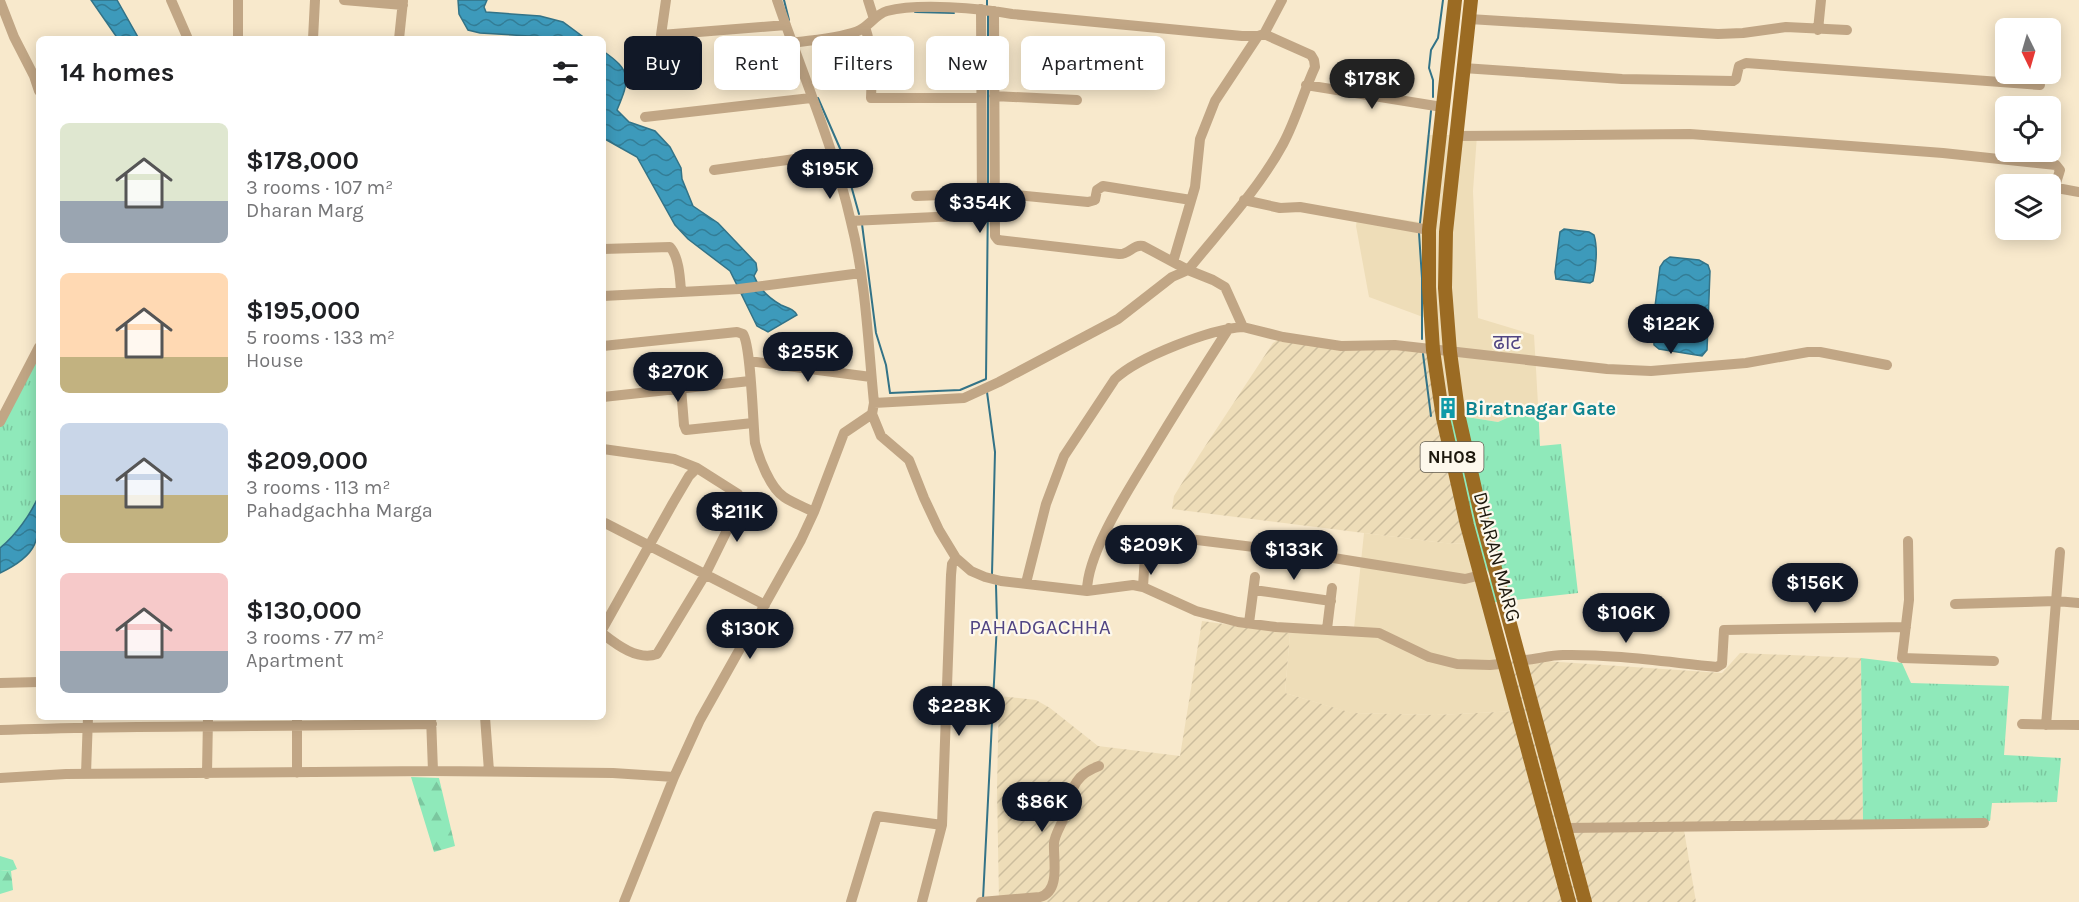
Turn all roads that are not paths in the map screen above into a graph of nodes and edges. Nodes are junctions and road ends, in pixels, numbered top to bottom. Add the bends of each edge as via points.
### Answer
1 (171, 0) edge
2 (238, 0) edge
3 (315, 0) edge
4 (344, 0) edge
5 (666, 0) edge
6 (777, 0) edge
7 (868, 0) edge
8 (1282, 0) edge
9 (1455, 0) edge
10 (1471, 0) edge
11 (1821, 0) edge
12 (0, 1) edge
13 (403, 3) edge
14 (981, 9) junction
15 (994, 11) junction
16 (874, 19) junction
17 (1469, 19) junction
18 (786, 25) junction
19 (865, 27) junction
20 (1818, 30) junction
21 (1847, 30) dead end
22 (1261, 35) junction
23 (188, 36) edge
24 (238, 36) edge
25 (313, 36) edge
26 (399, 36) edge
27 (790, 36) edge
28 (800, 42) edge
29 (800, 66) edge
30 (1463, 68) junction
31 (36, 82) edge
32 (1306, 85) junction
33 (2040, 85) dead end
34 (994, 96) junction
35 (811, 98) junction
36 (981, 98) junction
37 (1077, 100) dead end
38 (1442, 107) junction
39 (645, 117) dead end
40 (1456, 136) junction
41 (831, 154) junction
42 (714, 170) dead end
43 (2079, 192) edge
44 (982, 194) junction
45 (995, 194) junction
46 (916, 196) dead end
47 (1191, 200) junction
48 (1244, 200) junction
49 (851, 221) junction
50 (1429, 230) junction
51 (606, 249) edge
52 (1173, 262) junction
53 (1188, 270) junction
54 (861, 273) junction
55 (681, 291) junction
56 (606, 296) edge
57 (1243, 327) junction
58 (1229, 328) junction
59 (606, 346) edge
60 (1433, 350) junction
61 (1450, 352) junction
62 (36, 353) edge
63 (749, 360) junction
64 (1887, 365) dead end
65 (871, 378) junction
66 (750, 381) junction
67 (681, 388) junction
68 (606, 397) edge
69 (873, 409) junction
70 (0, 422) edge
71 (753, 423) junction
72 (606, 449) edge
73 (697, 468) junction
74 (814, 512) junction
75 (606, 525) edge
76 (1908, 541) dead end
77 (649, 546) junction
78 (2060, 552) dead end
79 (956, 558) junction
80 (1481, 574) junction
81 (705, 575) junction
82 (1256, 577) dead end
83 (1026, 583) junction
84 (1143, 587) junction
85 (1332, 588) dead end
86 (1254, 590) junction
87 (1087, 591) junction
88 (1330, 601) junction
89 (2056, 601) junction
90 (2079, 603) edge
91 (1955, 604) dead end
92 (765, 606) junction
93 (606, 623) edge
94 (1249, 623) junction
95 (1906, 627) junction
96 (1327, 629) junction
97 (606, 636) edge
98 (1521, 660) junction
99 (1505, 661) junction
100 (1994, 661) dead end
101 (36, 682) edge
102 (0, 683) edge
103 (485, 720) edge
104 (432, 721) edge
105 (88, 722) edge
106 (208, 722) edge
107 (297, 722) edge
108 (2022, 724) dead end
109 (2046, 725) junction
110 (2079, 725) edge
111 (0, 730) edge
112 (1099, 766) dead end
113 (433, 771) junction
114 (489, 771) junction
115 (297, 773) junction
116 (86, 774) junction
117 (207, 774) junction
118 (674, 777) junction
119 (0, 778) edge
120 (1984, 823) dead end
121 (942, 825) junction
122 (1566, 828) junction
123 (624, 902) edge
124 (851, 902) edge
125 (922, 902) edge
126 (986, 902) edge
127 (1569, 902) edge
128 (1585, 902) edge

1 - 23 street
2 - 24 street
3 - 25 street
4 - 13 street
5 - 18 street via 661,35
6 - 18 street
7 - 16 street
8 - 22 street
9 - 38 main road, DHARAN MARG / NH08
10 - 17 main road, DHARAN MARG / NH08
11 - 20 street
12 - 31 street
13 - 26 street
14 - 15 street
14 - 16 street via 898,9
14 - 36 street
15 - 22 street
15 - 34 street
16 - 19 street
17 - 20 street via 1718,34 1786,27
17 - 30 main road, DHARAN MARG / NH08
18 - 27 street
19 - 28 street
19 - 36 street via 872,69 871,98
20 - 21 street
22 - 32 street via 1311,55 1315,68
22 - 47 street via 1211,110 1200,139
29 - 35 street
30 - 33 street via 1733,81 1739,66 1746,63
30 - 40 main road, DHARAN MARG / NH08
32 - 38 street
32 - 48 street via 1282,146
34 - 37 street
34 - 45 street
35 - 39 street
35 - 41 street
36 - 44 street
38 - 50 main road, DHARAN MARG / NH08
40 - 43 street via 1690,134 1943,153 2056,165 2060,170 2057,188
40 - 61 main road, DHARAN MARG / NH08 via 1446,232
41 - 42 street
41 - 49 street
44 - 45 street
44 - 46 street
44 - 49 street via 982,212 978,215
45 - 47 street via 1088,202 1095,200 1097,190 1103,186
45 - 52 street via 998,240 1119,254 1139,245
47 - 52 street
48 - 50 street
48 - 53 street
49 - 54 street
50 - 60 main road, DHARAN MARG / NH08
51 - 55 street via 670,247
52 - 53 street
53 - 57 street via 1225,288
53 - 69 street via 1172,277 1118,319 964,398
54 - 55 street via 739,289
54 - 65 street
55 - 56 street
57 - 58 street
57 - 60 street via 1332,345 1395,345
58 - 83 street via 1189,340 1125,369 1115,379 1064,456 1046,504
58 - 87 street via 1118,506 1094,559
59 - 63 street via 740,332 746,339
60 - 61 street
60 - 80 main road, DHARAN MARG / NH08 via 1443,418
61 - 64 street via 1651,371 1746,363 1808,352
61 - 98 main road, DHARAN MARG / NH08 via 1483,524
62 - 70 street
63 - 65 street
63 - 66 street
65 - 69 street
66 - 67 street
66 - 71 street
67 - 68 street
67 - 71 street via 686,430
69 - 74 street via 844,433
69 - 79 street via 881,436 909,460 939,531
71 - 74 street via 758,454 777,490
72 - 73 street via 674,459
73 - 77 street
73 - 81 street via 738,494 741,502
74 - 92 street
75 - 77 street
76 - 95 street
77 - 81 street
77 - 93 street
78 - 89 street
79 - 83 street via 985,577
79 - 121 street via 951,574
80 - 84 street via 1465,579 1148,534
80 - 99 main road, DHARAN MARG / NH08
81 - 92 street
81 - 97 street via 657,654 640,655
82 - 86 street
83 - 87 street
84 - 87 street
84 - 94 street via 1196,611
85 - 88 street
86 - 88 street
86 - 94 street
88 - 96 street
89 - 90 street
89 - 91 street
89 - 109 street
92 - 118 street via 716,691
94 - 96 street
95 - 98 street via 1724,630 1722,664 1717,667 1582,656
95 - 100 street via 1902,658
96 - 99 street via 1379,633 1430,657 1457,664 1490,665
98 - 122 main road, DHARAN MARG / NH08
99 - 127 main road, DHARAN MARG / NH08
101 - 102 street
103 - 114 street
104 - 107 street
104 - 113 street
105 - 106 street
105 - 111 street
105 - 116 street
106 - 107 street
106 - 117 street
107 - 115 street
108 - 109 street
109 - 110 street
112 - 126 street via 1077,780 1071,790 1054,842 1052,888 1048,893
113 - 114 street
113 - 115 street
114 - 118 street
115 - 117 street
116 - 117 street
116 - 119 street
118 - 123 street
120 - 122 street
121 - 124 street via 877,816
121 - 125 street
122 - 128 main road, DHARAN MARG / NH08

